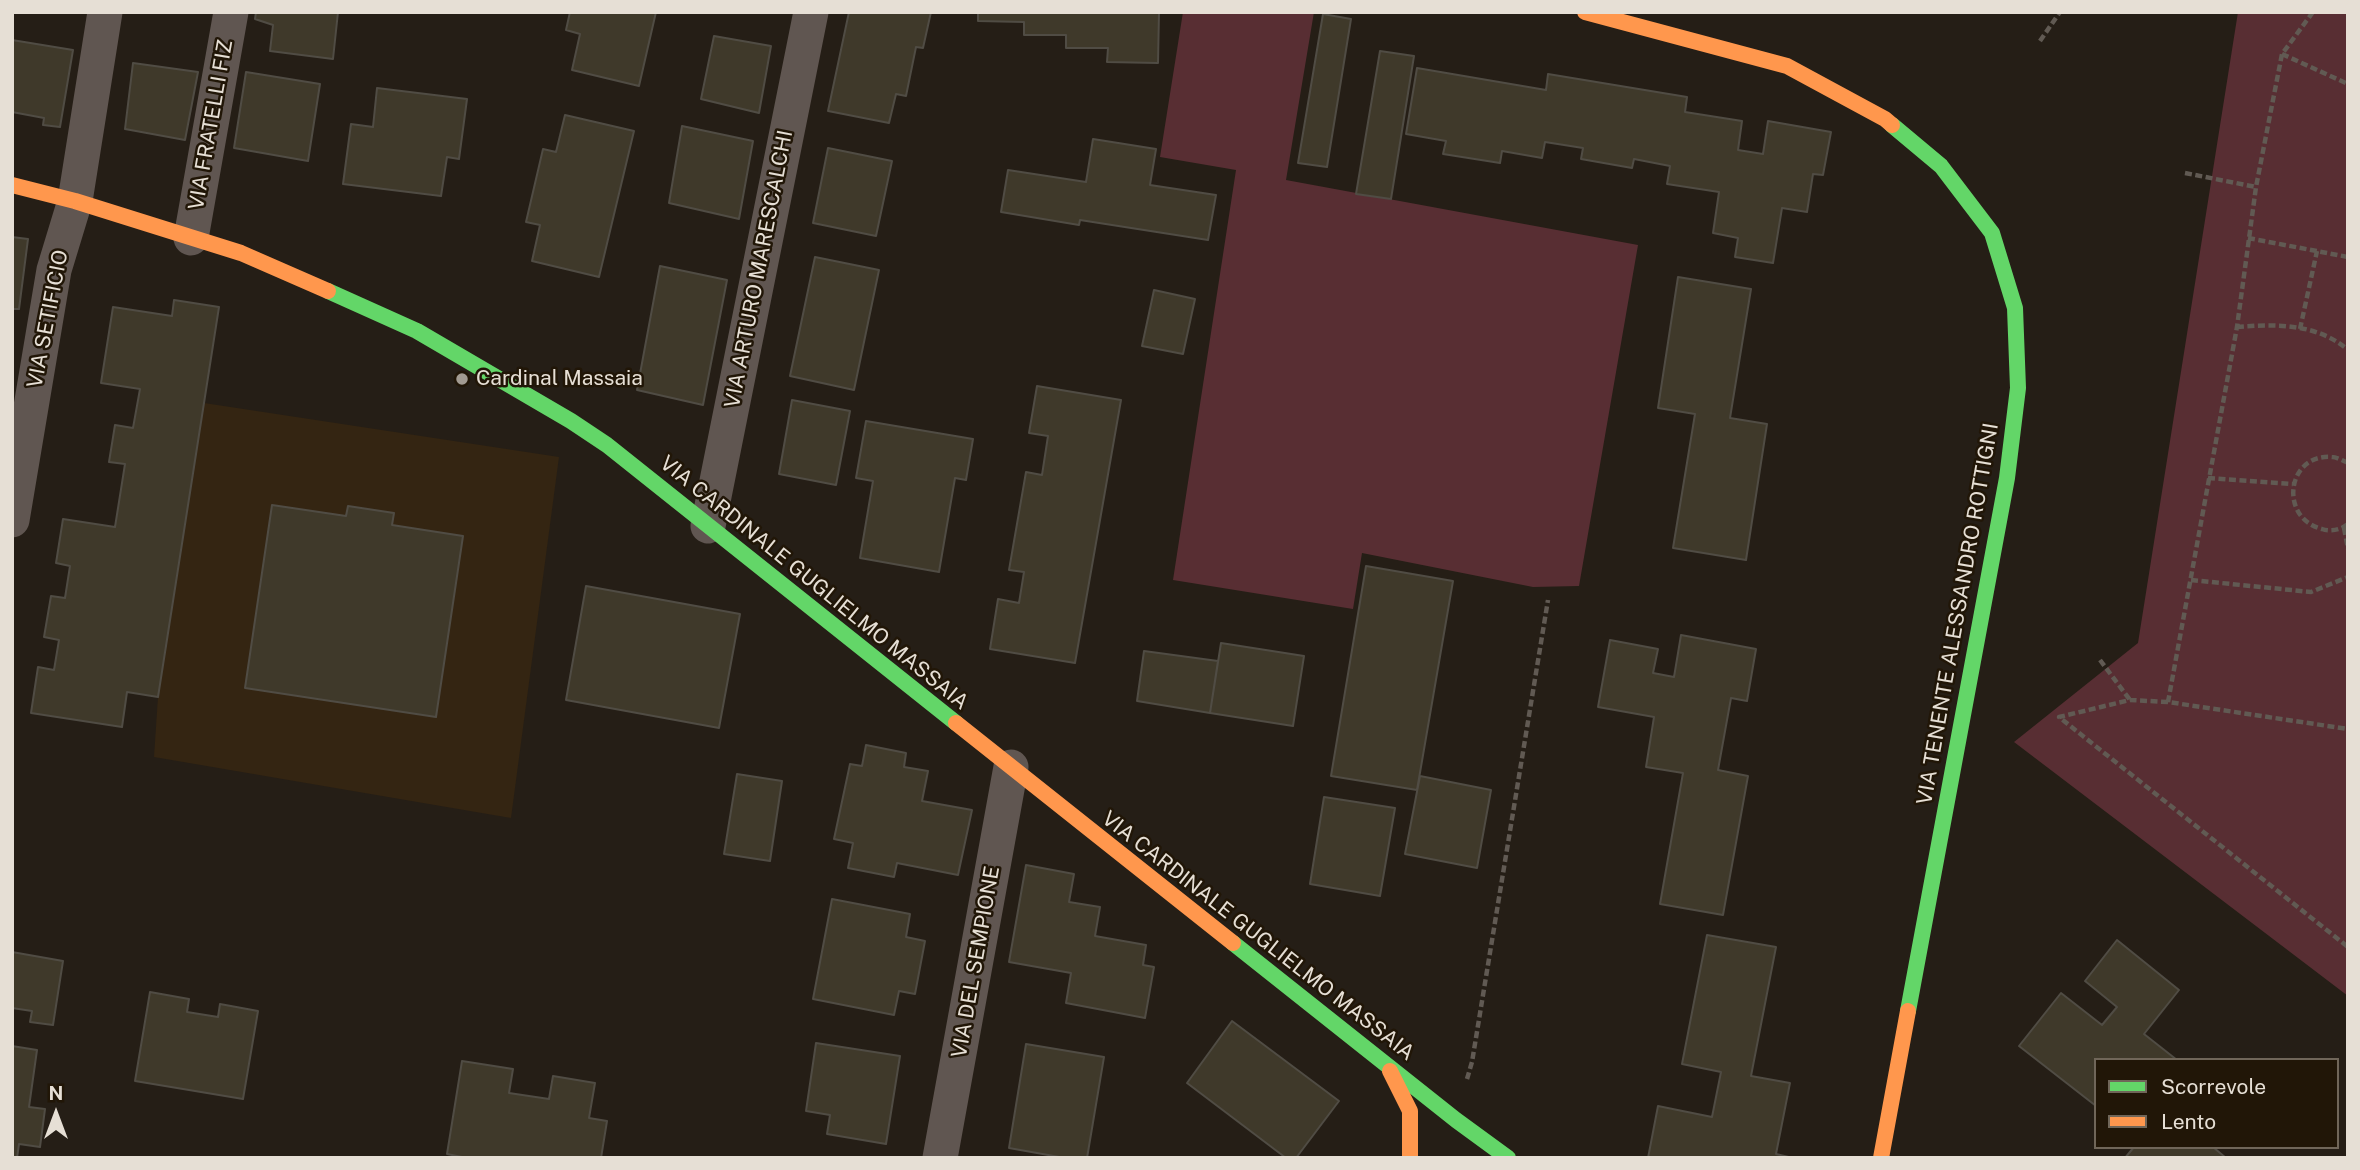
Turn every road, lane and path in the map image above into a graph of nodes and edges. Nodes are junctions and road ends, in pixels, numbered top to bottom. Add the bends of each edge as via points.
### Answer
1 (105, 12) edge
2 (231, 12) edge
3 (811, 12) edge
4 (1585, 12) edge
5 (2060, 12) edge
6 (2313, 12) edge
7 (2040, 41) dead end
8 (2282, 54) junction
9 (2348, 84) edge
10 (2185, 173) dead end
11 (12, 185) edge
12 (2256, 187) junction
13 (75, 201) junction
14 (191, 238) junction
15 (2248, 238) junction
16 (2317, 251) junction
17 (2348, 257) edge
18 (2237, 327) junction
19 (2300, 329) junction
20 (2348, 350) edge
21 (2348, 463) edge
22 (2208, 478) junction
23 (2293, 484) junction
24 (12, 520) edge
25 (708, 526) junction
26 (2346, 526) edge
27 (2348, 549) edge
28 (2348, 577) edge
29 (2191, 579) junction
30 (1548, 600) dead end
31 (2100, 660) dead end
32 (2130, 699) junction
33 (2168, 702) junction
34 (2348, 729) edge
35 (1011, 766) junction
36 (2348, 947) edge
37 (1387, 1066) junction
38 (1456, 1120) junction
39 (940, 1158) edge
40 (1410, 1158) edge
41 (1508, 1158) edge
42 (1881, 1158) edge

1 - 13 street, VIA SETIFICIO
2 - 14 street, VIA FRATELLI FIZ
3 - 25 street, VIA ARTURO MARESCALCHI
4 - 42 main road, VIA TENENTE ALESSANDRO ROTTIGNI via 1787,66 1885,119 1941,166 1992,233 2015,308 2018,388 2007,478
5 - 7 path
6 - 8 path
8 - 9 path
8 - 12 path
10 - 12 path
11 - 13 main road, VIA CARDINALE GUGLIELMO MASSAIA
12 - 15 path
13 - 14 main road, VIA CARDINALE GUGLIELMO MASSAIA
13 - 24 street, VIA SETIFICIO via 54,270
14 - 25 main road, VIA CARDINALE GUGLIELMO MASSAIA via 241,253 417,331 607,445
15 - 16 path
15 - 18 path
16 - 17 path
16 - 19 path
18 - 19 path via 2278,324
18 - 22 path
19 - 20 path via 2333,337
21 - 23 path via 2333,457 2313,460 2299,471
22 - 23 path
22 - 29 path
23 - 26 path via 2294,508 2308,524 2325,531
25 - 35 main road, VIA CARDINALE GUGLIELMO MASSAIA
26 - 27 path
28 - 29 path via 2311,592
29 - 33 path
30 - 38 path via 1472,1062
31 - 32 path
32 - 33 path
32 - 36 path via 2059,717
33 - 34 path
35 - 37 main road, VIA CARDINALE GUGLIELMO MASSAIA
35 - 39 street, VIA DEL SEMPIONE
37 - 38 main road, VIA CARDINALE GUGLIELMO MASSAIA
37 - 40 main road via 1410,1111
38 - 41 main road, VIA CARDINALE GUGLIELMO MASSAIA

